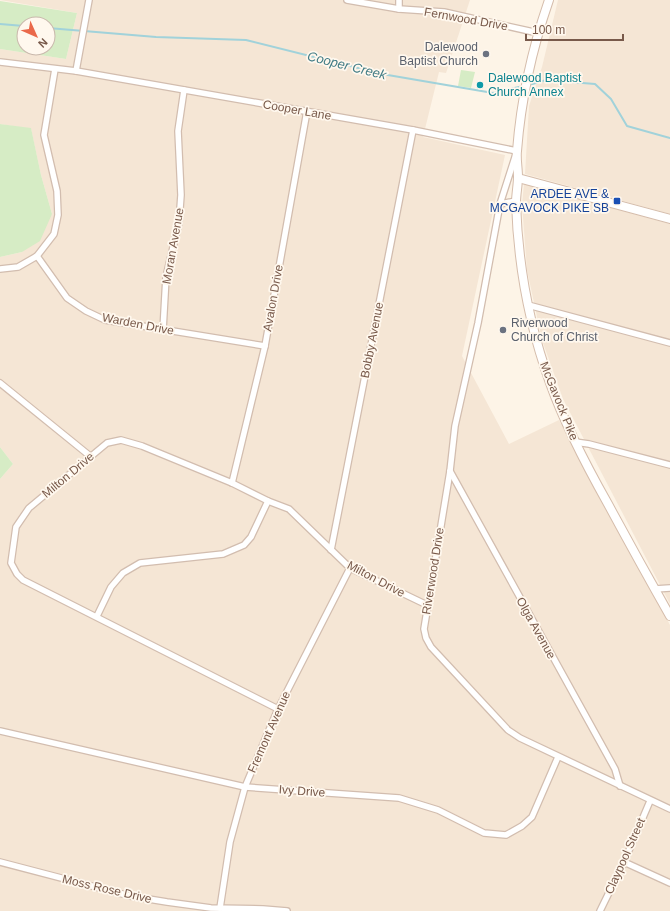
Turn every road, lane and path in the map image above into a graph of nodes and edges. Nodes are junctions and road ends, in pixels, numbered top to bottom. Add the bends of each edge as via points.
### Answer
1 (89, 0) edge
2 (348, 0) edge
3 (399, 0) edge
4 (549, 0) edge
5 (399, 9) junction
6 (538, 33) junction
7 (0, 62) edge
8 (55, 69) junction
9 (76, 71) junction
10 (184, 90) junction
11 (307, 111) junction
12 (413, 130) junction
13 (517, 151) junction
14 (518, 178) junction
15 (507, 180) junction
16 (516, 200) junction
17 (500, 204) junction
18 (670, 220) edge
19 (37, 256) junction
20 (0, 269) edge
21 (528, 304) junction
22 (163, 330) junction
23 (670, 343) edge
24 (265, 346) junction
25 (1, 385) edge
26 (575, 442) junction
27 (90, 456) junction
28 (670, 465) edge
29 (450, 470) junction
30 (232, 483) junction
31 (268, 501) junction
32 (331, 550) junction
33 (350, 568) junction
34 (670, 588) edge
35 (655, 589) junction
36 (427, 606) junction
37 (97, 616) junction
38 (670, 616) edge
39 (278, 709) junction
40 (0, 731) edge
41 (558, 757) junction
42 (620, 786) junction
43 (245, 787) junction
44 (650, 800) junction
45 (670, 809) edge
46 (0, 862) edge
47 (624, 862) junction
48 (670, 883) edge
49 (220, 908) junction
50 (287, 911) edge
51 (600, 911) edge

1 - 9 street
2 - 5 street, Fernwood Drive
3 - 5 street
4 - 6 street, McGavock Pike
5 - 6 street, Fernwood Drive via 444,12
6 - 13 street, McGavock Pike via 528,75
7 - 8 street
8 - 9 street, Cooper Lane
8 - 19 street via 44,135 58,191 58,215 54,234
9 - 10 street, Cooper Lane
10 - 11 street, Cooper Lane
10 - 22 street, Moran Avenue via 178,131 181,195 179,222 166,277
11 - 12 street, Cooper Lane
11 - 24 street, Avalon Drive
12 - 13 street, Cooper Lane
12 - 32 street, Bobby Avenue
13 - 14 street, McGavock Pike
13 - 15 street, Riverwood Drive
14 - 15 street
14 - 16 street, McGavock Pike
14 - 18 street
15 - 17 street, Riverwood Drive
16 - 17 street
16 - 21 street, McGavock Pike via 518,244
17 - 29 street, Riverwood Drive via 478,323 455,426
19 - 20 street via 18,267
19 - 22 street, Warden Drive via 67,298 86,312 105,320
21 - 23 street
21 - 26 street, McGavock Pike via 550,383
22 - 24 street, Warden Drive
24 - 30 street, Avalon Drive
25 - 27 street
26 - 28 street
26 - 35 street, McGavock Pike
27 - 30 street, Milton Drive via 107,443 121,440
27 - 37 street, Milton Drive via 29,508 16,527 11,563 23,580
29 - 36 street, Riverwood Drive
29 - 42 street, Olga Avenue via 614,769
30 - 31 street, Milton Drive
31 - 32 street, Milton Drive via 289,509
31 - 37 street via 251,537 244,545 223,554 140,564 122,573 111,587
32 - 33 street, Milton Drive
33 - 36 street, Milton Drive
33 - 39 street, Fremont Avenue
34 - 35 street
35 - 38 street, McGavock Pike
36 - 41 street, Riverwood Drive via 424,629 431,647 508,730
37 - 39 street, Milton Drive
39 - 43 street, Fremont Avenue
40 - 43 street, Ivy Drive
41 - 42 street, Riverwood Drive
41 - 43 street, Ivy Drive via 532,817 506,835 484,833 438,810 399,798
42 - 44 street, Riverwood Drive
43 - 49 street, Fremont Avenue via 230,842
44 - 45 street, Riverwood Drive
44 - 47 street, Claypool Street
46 - 49 street, Moss Rose Drive via 130,896
47 - 48 street
47 - 51 street, Claypool Street
49 - 50 street, Moss Rose Drive

